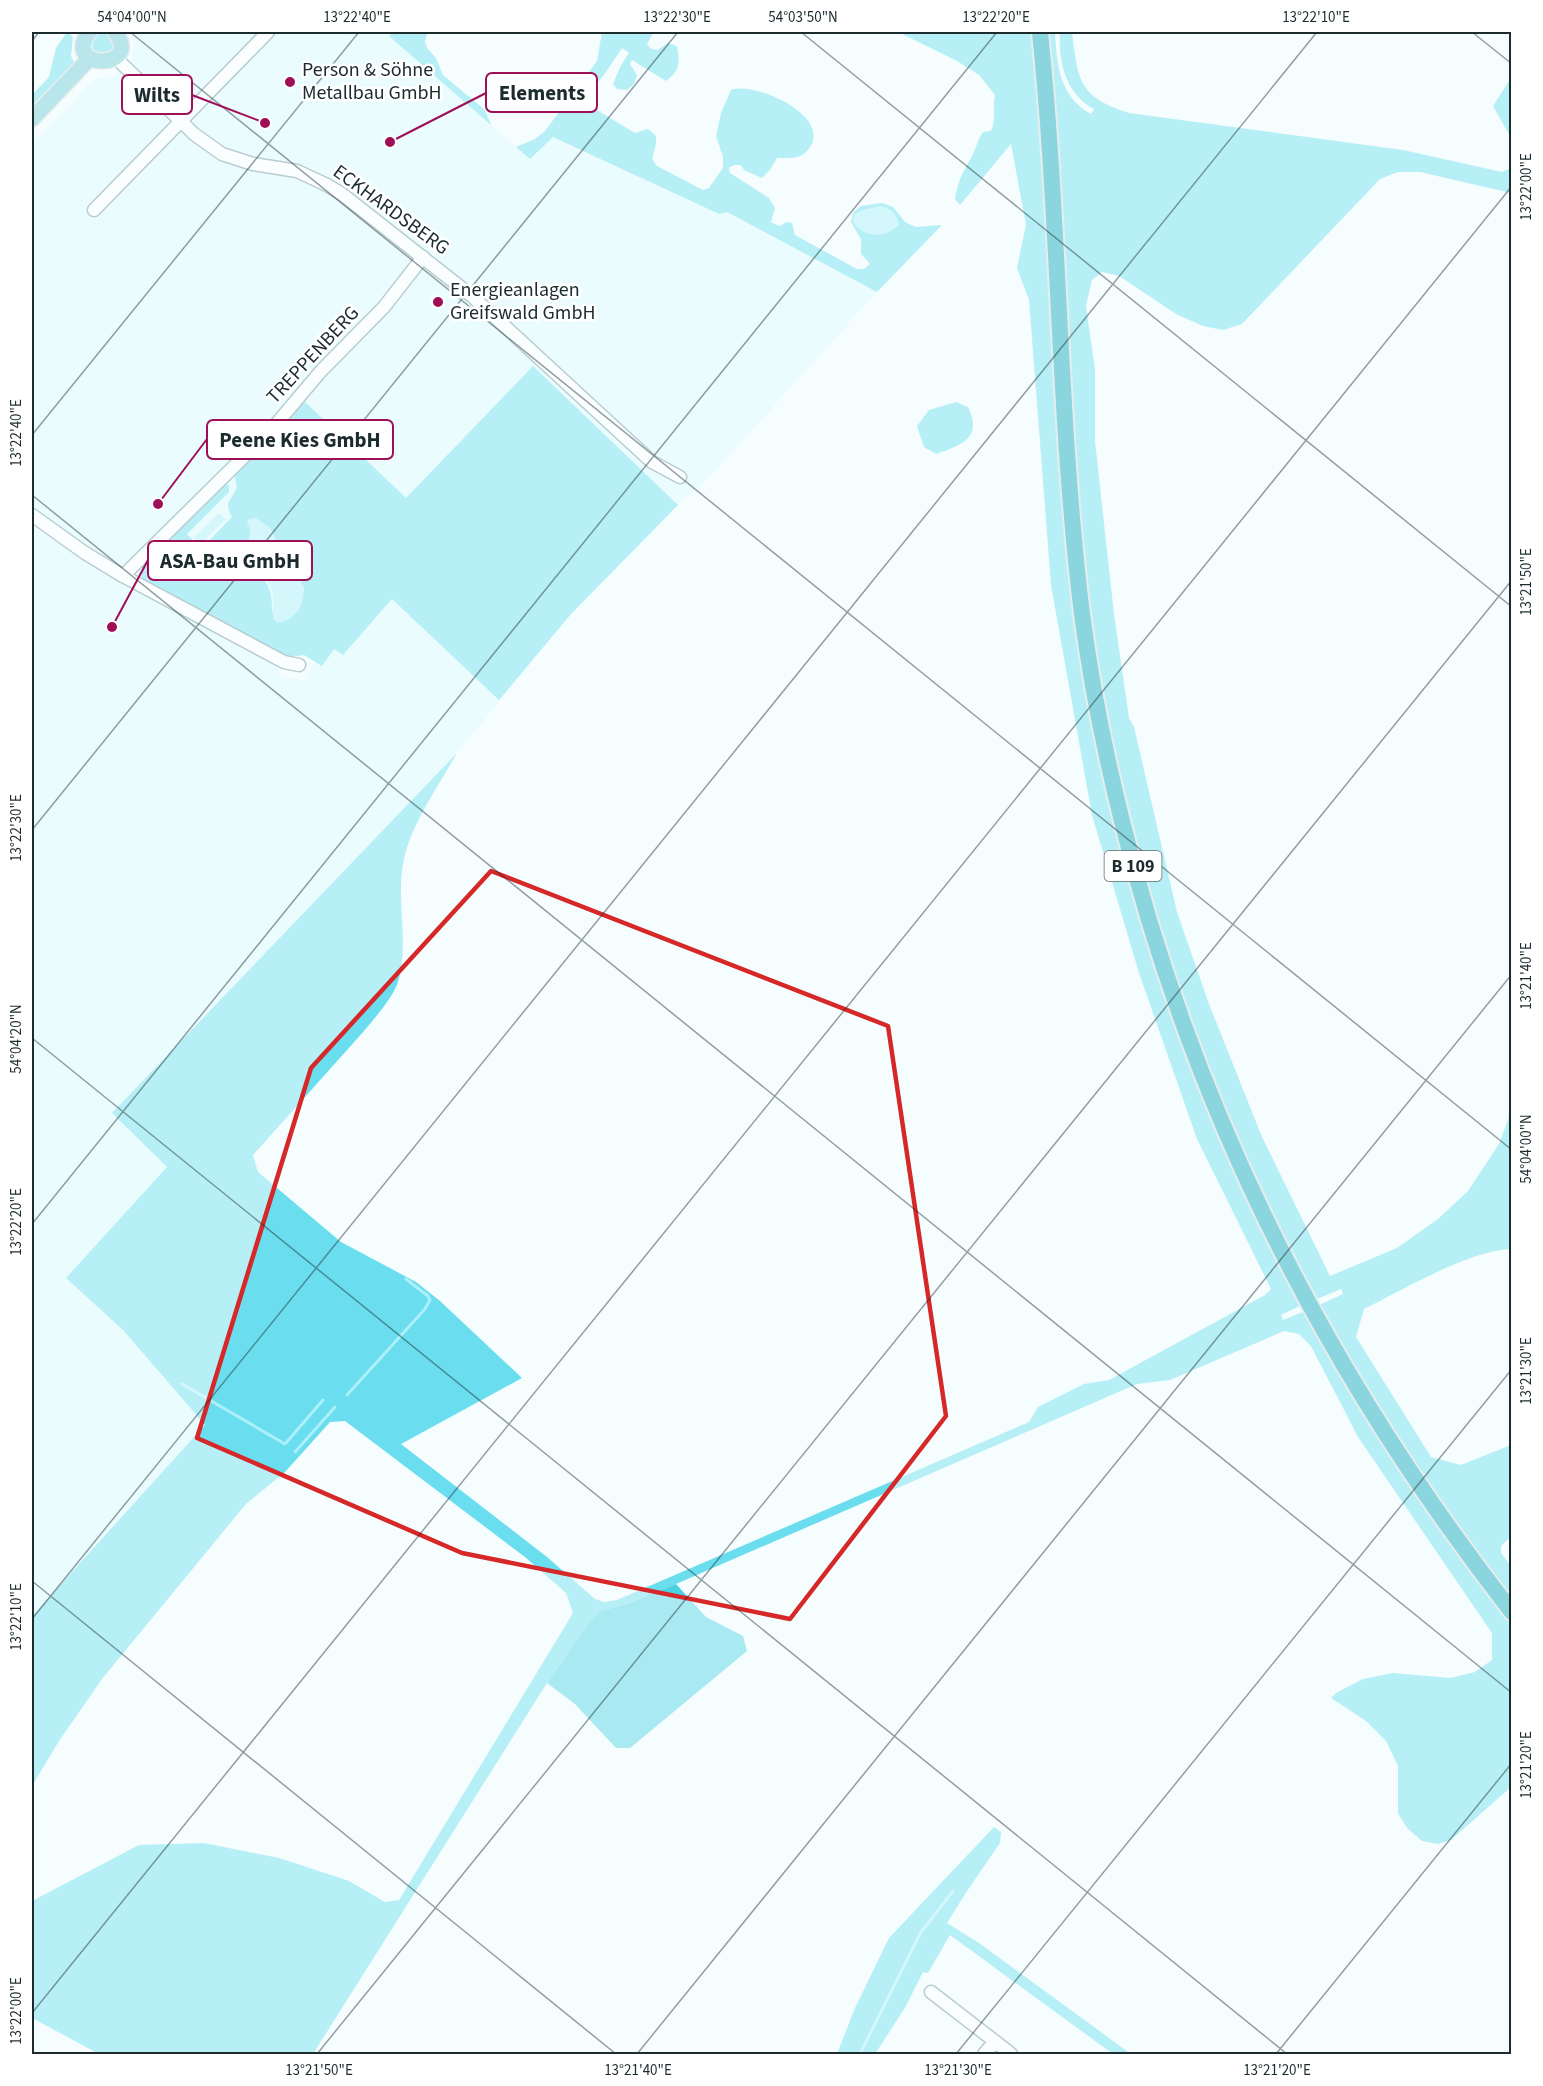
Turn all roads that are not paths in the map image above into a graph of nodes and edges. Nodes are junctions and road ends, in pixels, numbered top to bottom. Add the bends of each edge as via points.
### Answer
1 (89, 32) edge
2 (115, 32) edge
3 (268, 32) edge
4 (1040, 32) edge
5 (115, 57) junction
6 (90, 58) junction
7 (32, 119) edge
8 (182, 121) junction
9 (94, 210) dead end
10 (423, 257) junction
11 (680, 477) dead end
12 (32, 515) edge
13 (123, 576) junction
14 (299, 665) dead end
15 (1512, 1612) edge
16 (931, 1992) dead end
17 (997, 2043) junction
18 (984, 2055) edge
19 (1011, 2055) edge

1 - 6 main road via 84,44
2 - 5 main road via 120,46
3 - 8 street
4 - 15 highway, B 109 via 1049,123 1068,477 1083,619 1112,781 1152,932 1190,1045 1230,1144 1304,1299 1417,1483
5 - 6 main road via 100,62
5 - 8 street, ECKHARDSBERG
6 - 7 main road
8 - 9 street
8 - 10 street, ECKHARDSBERG via 222,154 297,171 327,185
10 - 11 street, ECKHARDSBERG via 473,297 652,462
10 - 13 street, TREPPENBERG via 384,307 321,371 272,429
12 - 13 street
13 - 14 street via 284,663
16 - 17 street
17 - 18 street
17 - 19 street

